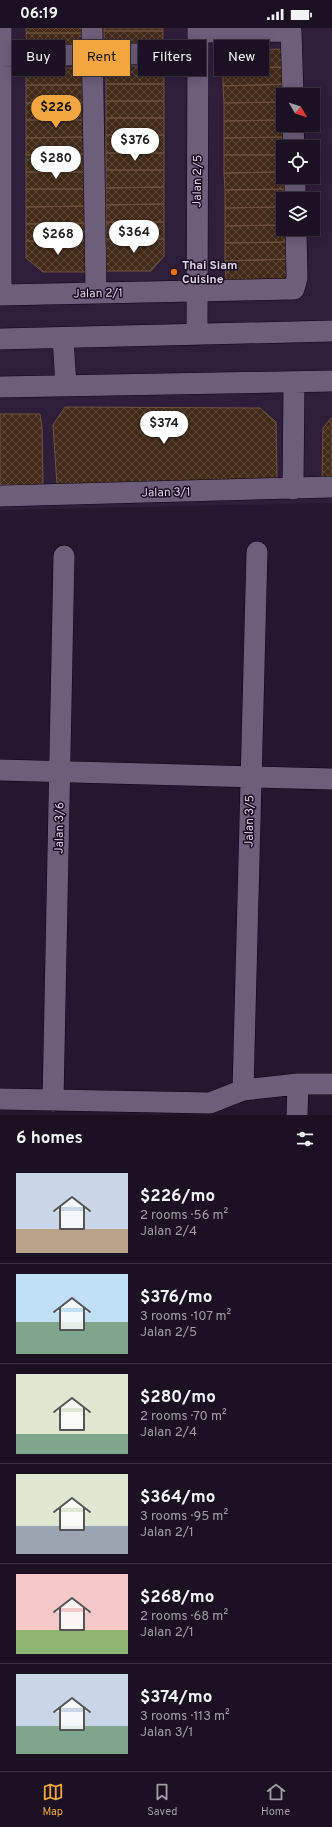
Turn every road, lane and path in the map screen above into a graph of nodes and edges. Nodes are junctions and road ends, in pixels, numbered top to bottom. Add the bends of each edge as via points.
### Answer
1 (1, 28) edge
2 (92, 28) edge
3 (198, 30) edge
4 (92, 40) edge
5 (73, 54) edge
6 (0, 56) edge
7 (93, 76) edge
8 (198, 76) edge
9 (293, 88) edge
10 (296, 236) edge
11 (196, 291) junction
12 (96, 293) junction
13 (0, 295) edge
14 (332, 331) edge
15 (197, 334) junction
16 (63, 338) junction
17 (0, 339) edge
18 (332, 381) edge
19 (294, 382) junction
20 (66, 386) junction
21 (0, 387) edge
22 (332, 488) edge
23 (293, 489) junction
24 (0, 496) edge
25 (257, 552) dead end
26 (64, 556) dead end
27 (0, 770) edge
28 (60, 772) junction
29 (250, 776) junction
30 (332, 778) edge
31 (298, 1084) junction
32 (332, 1084) edge
33 (243, 1090) junction
34 (0, 1099) edge
35 (53, 1100) junction
36 (297, 1115) edge

1 - 6 street
2 - 4 street
3 - 9 street via 291,31
5 - 6 street
6 - 13 street
7 - 12 street
8 - 11 street, Jalan 2/5
10 - 11 street, Jalan 2/1 via 297,278 294,289
11 - 12 street, Jalan 2/1
11 - 15 street, Jalan 2/5
12 - 13 street, Jalan 2/1
14 - 15 street
15 - 16 street
16 - 17 street
16 - 20 street
18 - 19 street
19 - 20 street
19 - 23 street
20 - 21 street
22 - 23 street, Jalan 3/1
23 - 24 street, Jalan 3/1
25 - 29 street, Jalan 3/5
26 - 28 street, Jalan 3/6
27 - 28 street
28 - 29 street
28 - 35 street, Jalan 3/6
29 - 30 street
29 - 33 street, Jalan 3/5
31 - 32 street
31 - 33 street
31 - 36 street
33 - 35 street via 210,1103
34 - 35 street

